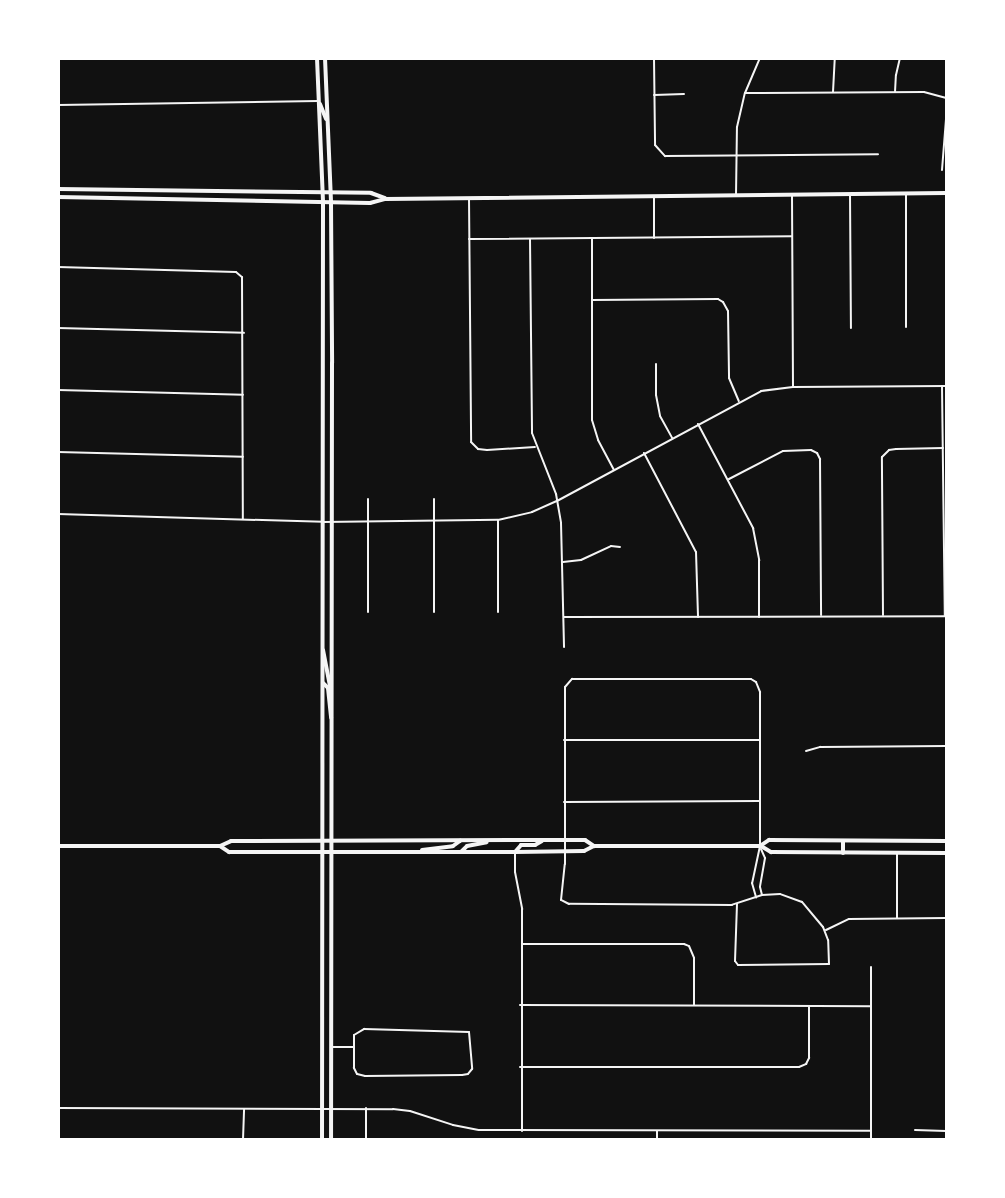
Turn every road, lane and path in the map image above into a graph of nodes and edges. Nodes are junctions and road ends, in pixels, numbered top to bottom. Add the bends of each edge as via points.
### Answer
1 (316, 58) edge
2 (325, 58) edge
3 (654, 58) edge
4 (760, 58) edge
5 (835, 58) edge
6 (900, 58) edge
7 (833, 92) junction
8 (895, 92) junction
9 (745, 93) junction
10 (684, 94) dead end
11 (654, 95) junction
12 (946, 98) edge
13 (318, 101) junction
14 (58, 105) edge
15 (946, 119) edge
16 (328, 122) junction
17 (878, 154) dead end
18 (735, 155) junction
19 (942, 170) dead end
20 (58, 189) edge
21 (321, 194) junction
22 (331, 194) junction
23 (850, 194) junction
24 (906, 194) junction
25 (946, 194) edge
26 (736, 195) junction
27 (792, 195) junction
28 (654, 196) junction
29 (58, 197) edge
30 (469, 198) junction
31 (385, 199) junction
32 (323, 203) junction
33 (331, 203) junction
34 (792, 236) junction
35 (592, 238) junction
36 (654, 238) junction
37 (469, 239) junction
38 (530, 239) junction
39 (58, 267) edge
40 (592, 300) junction
41 (906, 327) dead end
42 (58, 328) edge
43 (850, 328) dead end
44 (244, 333) junction
45 (323, 363) junction
46 (332, 363) junction
47 (656, 364) dead end
48 (944, 386) edge
49 (793, 387) junction
50 (58, 390) edge
51 (243, 395) junction
52 (740, 401) junction
53 (698, 424) junction
54 (672, 438) junction
55 (535, 447) junction
56 (943, 448) junction
57 (58, 452) edge
58 (644, 453) junction
59 (243, 457) junction
60 (614, 470) junction
61 (729, 479) junction
62 (434, 499) dead end
63 (368, 500) dead end
64 (557, 501) junction
65 (58, 514) edge
66 (243, 519) junction
67 (498, 520) junction
68 (433, 521) junction
69 (323, 522) junction
70 (332, 522) junction
71 (369, 522) junction
72 (620, 547) dead end
73 (563, 562) junction
74 (368, 612) dead end
75 (434, 612) dead end
76 (498, 612) dead end
77 (698, 616) junction
78 (759, 616) junction
79 (821, 616) junction
80 (883, 616) junction
81 (946, 616) edge
82 (564, 617) junction
83 (564, 647) dead end
84 (323, 650) junction
85 (323, 682) junction
86 (332, 690) junction
87 (332, 719) junction
88 (564, 740) junction
89 (760, 740) junction
90 (946, 746) edge
91 (806, 752) dead end
92 (760, 801) junction
93 (564, 802) junction
94 (323, 840) junction
95 (331, 840) junction
96 (492, 840) junction
97 (544, 840) junction
98 (565, 840) junction
99 (461, 841) junction
100 (843, 841) junction
101 (946, 841) edge
102 (58, 846) edge
103 (220, 846) junction
104 (594, 846) junction
105 (760, 846) junction
106 (565, 851) junction
107 (323, 852) junction
108 (331, 852) junction
109 (418, 852) junction
110 (461, 852) junction
111 (515, 852) junction
112 (843, 853) junction
113 (897, 853) junction
114 (946, 853) edge
115 (762, 895) junction
116 (756, 897) junction
117 (737, 904) junction
118 (897, 918) junction
119 (946, 918) edge
120 (825, 930) junction
121 (521, 944) junction
122 (871, 966) dead end
123 (322, 1005) junction
124 (520, 1005) junction
125 (694, 1005) junction
126 (331, 1006) junction
127 (808, 1006) junction
128 (870, 1006) junction
129 (331, 1047) junction
130 (354, 1047) junction
131 (520, 1067) junction
132 (58, 1108) edge
133 (322, 1108) junction
134 (331, 1108) junction
135 (366, 1108) junction
136 (244, 1109) junction
137 (915, 1130) dead end
138 (522, 1131) junction
139 (657, 1131) junction
140 (871, 1131) junction
141 (946, 1131) edge
142 (243, 1140) edge
143 (322, 1140) edge
144 (331, 1140) edge
145 (366, 1140) edge
146 (657, 1140) edge
147 (871, 1140) edge

1 - 13 main road
2 - 16 main road
3 - 11 street
4 - 9 street
5 - 7 street
6 - 8 street
7 - 8 street
7 - 9 street
8 - 12 street via 924,92
9 - 18 street
10 - 11 street
11 - 18 street via 655,145 660,153
13 - 14 street
13 - 16 main road
13 - 21 main road
15 - 19 street
16 - 22 main road
17 - 18 street
18 - 26 street
20 - 21 main road
21 - 22 main road
21 - 32 main road
22 - 31 main road via 371,193
22 - 33 main road
23 - 24 main road
23 - 27 main road
23 - 43 street
24 - 25 main road
24 - 41 street
26 - 27 main road
26 - 28 main road
27 - 34 street
28 - 30 main road
28 - 36 street
29 - 32 main road
30 - 31 main road
30 - 37 street
31 - 33 main road
32 - 33 main road
32 - 45 main road
33 - 46 main road
34 - 36 street
34 - 49 street
35 - 36 street
35 - 38 street
35 - 40 street
37 - 38 street
37 - 55 street via 470,434 474,446 487,450
38 - 55 street via 530,412
39 - 44 street via 239,274 244,286
40 - 52 street via 723,302 728,311 729,378
40 - 60 street via 592,420
42 - 44 street
44 - 51 street
45 - 46 main road
45 - 69 main road
46 - 70 main road
47 - 54 street via 660,416
48 - 49 street
48 - 56 street
49 - 52 street via 761,391
50 - 51 street
51 - 59 street
52 - 53 street
53 - 54 street
53 - 61 street
54 - 58 street
55 - 64 street
56 - 80 street via 896,449 885,453
56 - 81 street
57 - 59 street
58 - 60 street
58 - 77 street via 696,552
59 - 66 street
60 - 64 street
61 - 78 street via 758,546
61 - 79 street via 783,451 817,453
62 - 68 street
63 - 71 street
64 - 67 street
64 - 73 street
65 - 66 street
66 - 69 street
67 - 68 street
67 - 76 street
68 - 71 street
68 - 75 street
69 - 70 street
69 - 84 main road
70 - 71 street
70 - 86 main road
71 - 74 street
72 - 73 street via 611,546 581,560
73 - 82 street
77 - 78 street
77 - 82 street
78 - 79 street
79 - 80 street
80 - 81 street
82 - 83 street
84 - 85 main road
84 - 86 main road
85 - 87 main road via 328,688
85 - 94 main road
86 - 87 main road
87 - 95 main road
88 - 89 street
88 - 89 street via 565,687 572,679 751,679 760,692
88 - 93 street
89 - 92 street
90 - 91 street via 820,747
92 - 93 street
92 - 105 street
93 - 98 street
94 - 95 main road
94 - 103 main road via 228,841
94 - 107 main road
95 - 99 main road
95 - 108 main road
96 - 97 main road
96 - 99 main road
96 - 110 main road via 467,846
97 - 98 main road
97 - 111 main road via 521,845
98 - 104 main road via 585,840
98 - 106 street
99 - 109 main road
100 - 101 main road
100 - 105 main road via 769,840
100 - 112 main road
102 - 103 main road
103 - 107 main road via 229,852
104 - 105 main road
104 - 106 main road via 584,851
105 - 112 main road via 771,852
105 - 115 street via 765,858
105 - 116 street via 752,883
106 - 111 main road
106 - 117 street via 561,890 564,903
107 - 108 main road
107 - 123 main road
108 - 109 main road
108 - 126 main road
109 - 110 main road
110 - 111 main road
111 - 121 street via 522,909
112 - 113 main road
113 - 114 main road
113 - 118 street
115 - 116 street
115 - 120 street via 780,894 802,902
116 - 117 street
117 - 120 street via 735,961 743,966 829,964
118 - 119 street
118 - 120 street via 849,919
121 - 124 street
121 - 125 street via 689,946 694,958
122 - 128 street
123 - 126 main road
123 - 133 main road
124 - 125 street
124 - 131 street
125 - 127 street
126 - 129 main road
127 - 128 street
127 - 131 street via 809,1058 799,1067
128 - 140 street
129 - 130 street
129 - 134 main road
130 - 130 street via 354,1035 364,1029 469,1032 472,1069 468,1074 365,1076 357,1074 354,1068
131 - 138 street
132 - 136 street
133 - 134 street
133 - 136 street
133 - 143 main road
134 - 135 street
134 - 144 main road
135 - 138 street via 410,1111 479,1130
135 - 145 street
136 - 142 street
137 - 141 street
138 - 139 street
139 - 140 street
139 - 146 street
140 - 147 street

